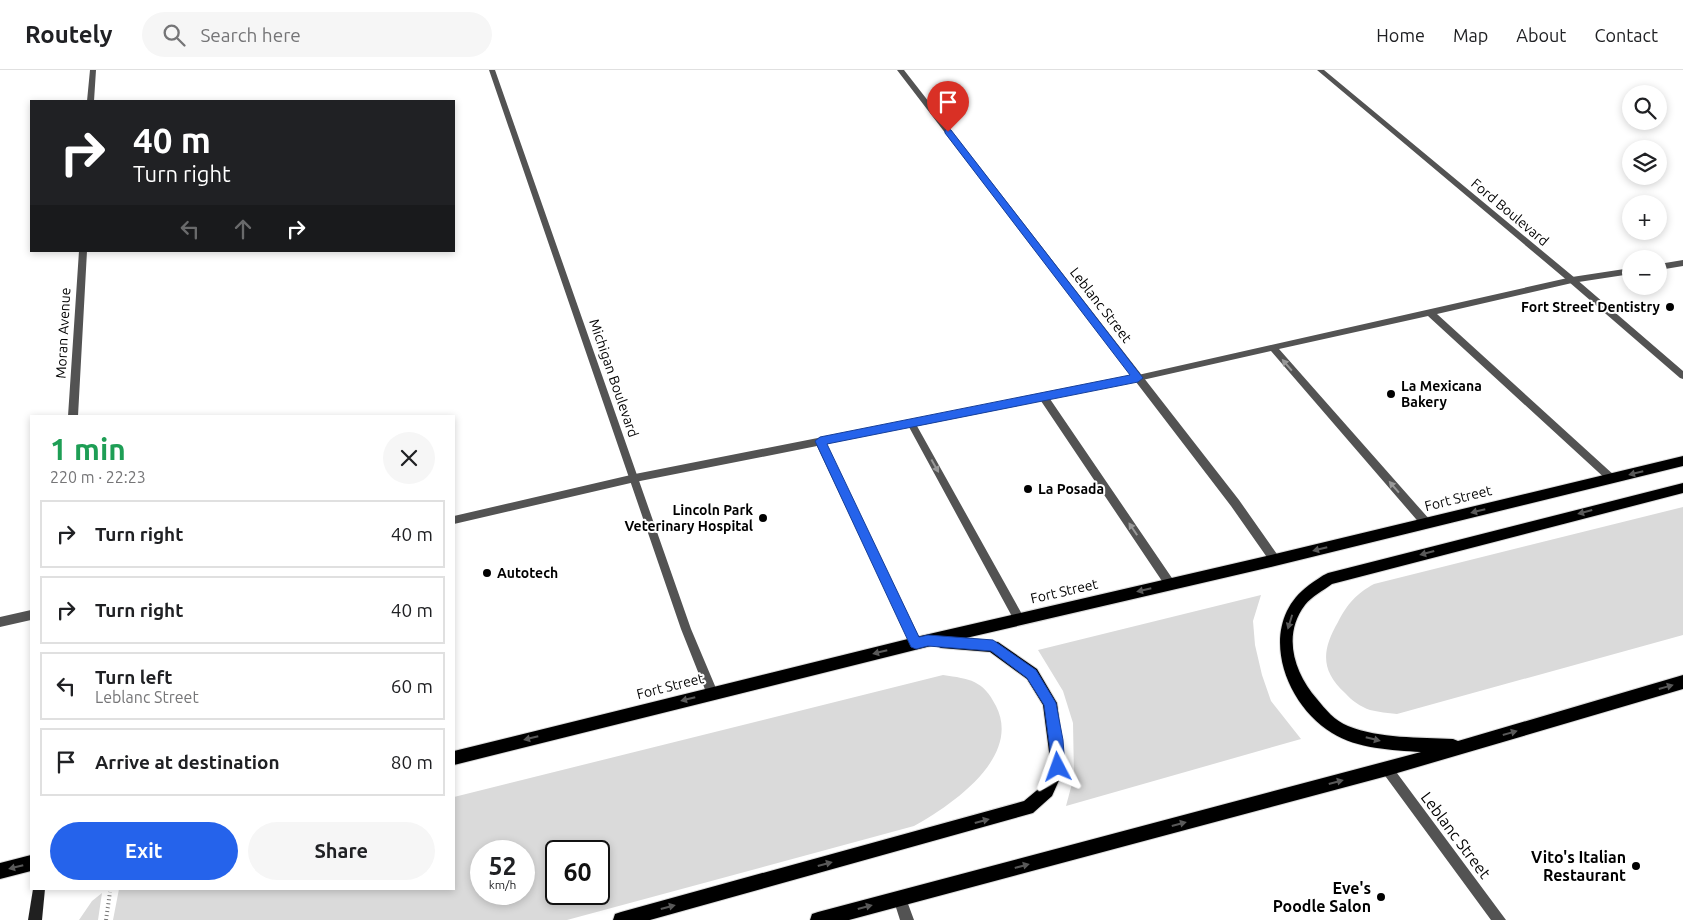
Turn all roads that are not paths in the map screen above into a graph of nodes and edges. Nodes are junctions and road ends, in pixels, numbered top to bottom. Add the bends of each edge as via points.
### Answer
1 (93, 70) edge
2 (492, 70) edge
3 (900, 70) edge
4 (1320, 70) edge
5 (91, 100) edge
6 (83, 252) edge
7 (1683, 263) edge
8 (1667, 265) edge
9 (1622, 272) edge
10 (1572, 280) junction
11 (1430, 312) junction
12 (1272, 347) junction
13 (1683, 376) edge
14 (1138, 378) junction
15 (1043, 397) junction
16 (73, 415) edge
17 (911, 423) junction
18 (820, 441) junction
19 (1683, 461) edge
20 (635, 478) junction
21 (1612, 479) junction
22 (1683, 488) edge
23 (455, 520) edge
24 (1426, 523) junction
25 (1274, 560) junction
26 (1170, 584) junction
27 (30, 615) edge
28 (1019, 619) junction
29 (0, 622) edge
30 (922, 642) junction
31 (1683, 682) edge
32 (712, 693) junction
33 (1464, 746) junction
34 (455, 758) edge
35 (1387, 769) junction
36 (30, 863) edge
37 (0, 871) edge
38 (39, 890) edge
39 (899, 898) junction
40 (35, 920) edge
41 (622, 920) edge
42 (818, 920) edge
43 (907, 920) edge
44 (1499, 920) edge

1 - 5 street
2 - 20 street, Michigan Boulevard
3 - 14 street, Leblanc Street
4 - 10 street, Ford Boulevard
6 - 16 street, Moran Avenue
7 - 8 street
9 - 10 street
10 - 11 street
10 - 13 street, Ford Boulevard
11 - 12 street
11 - 21 street
12 - 14 street
24 -> 12 street
14 - 15 street
14 - 25 street, Leblanc Street via 1235,503
15 - 17 street
26 -> 15 street
17 - 18 street
17 -> 28 street
18 - 20 street
18 - 30 street
19 -> 21 main road, Fort Street
20 - 23 street
20 - 32 street, Michigan Boulevard via 686,629
21 -> 24 main road, Fort Street
22 -> 33 main road via 1328,579 1299,602 1288,622 1286,648 1289,670 1302,695 1330,724 1346,733 1381,742
24 -> 25 main road, Fort Street
25 - 26 main road, Fort Street
26 -> 28 main road, Fort Street
27 - 29 street
28 - 30 main road, Fort Street
30 -> 32 main road, Fort Street
41 -> 30 main road via 1028,808 1047,791 1058,767 1056,740 1050,703 1032,674 993,646
33 -> 31 main road
32 -> 34 main road, Fort Street
33 - 35 main road
39 -> 35 main road
35 - 44 street, Leblanc Street
36 -> 37 main road
38 - 40 street
42 -> 39 main road
39 - 43 street

